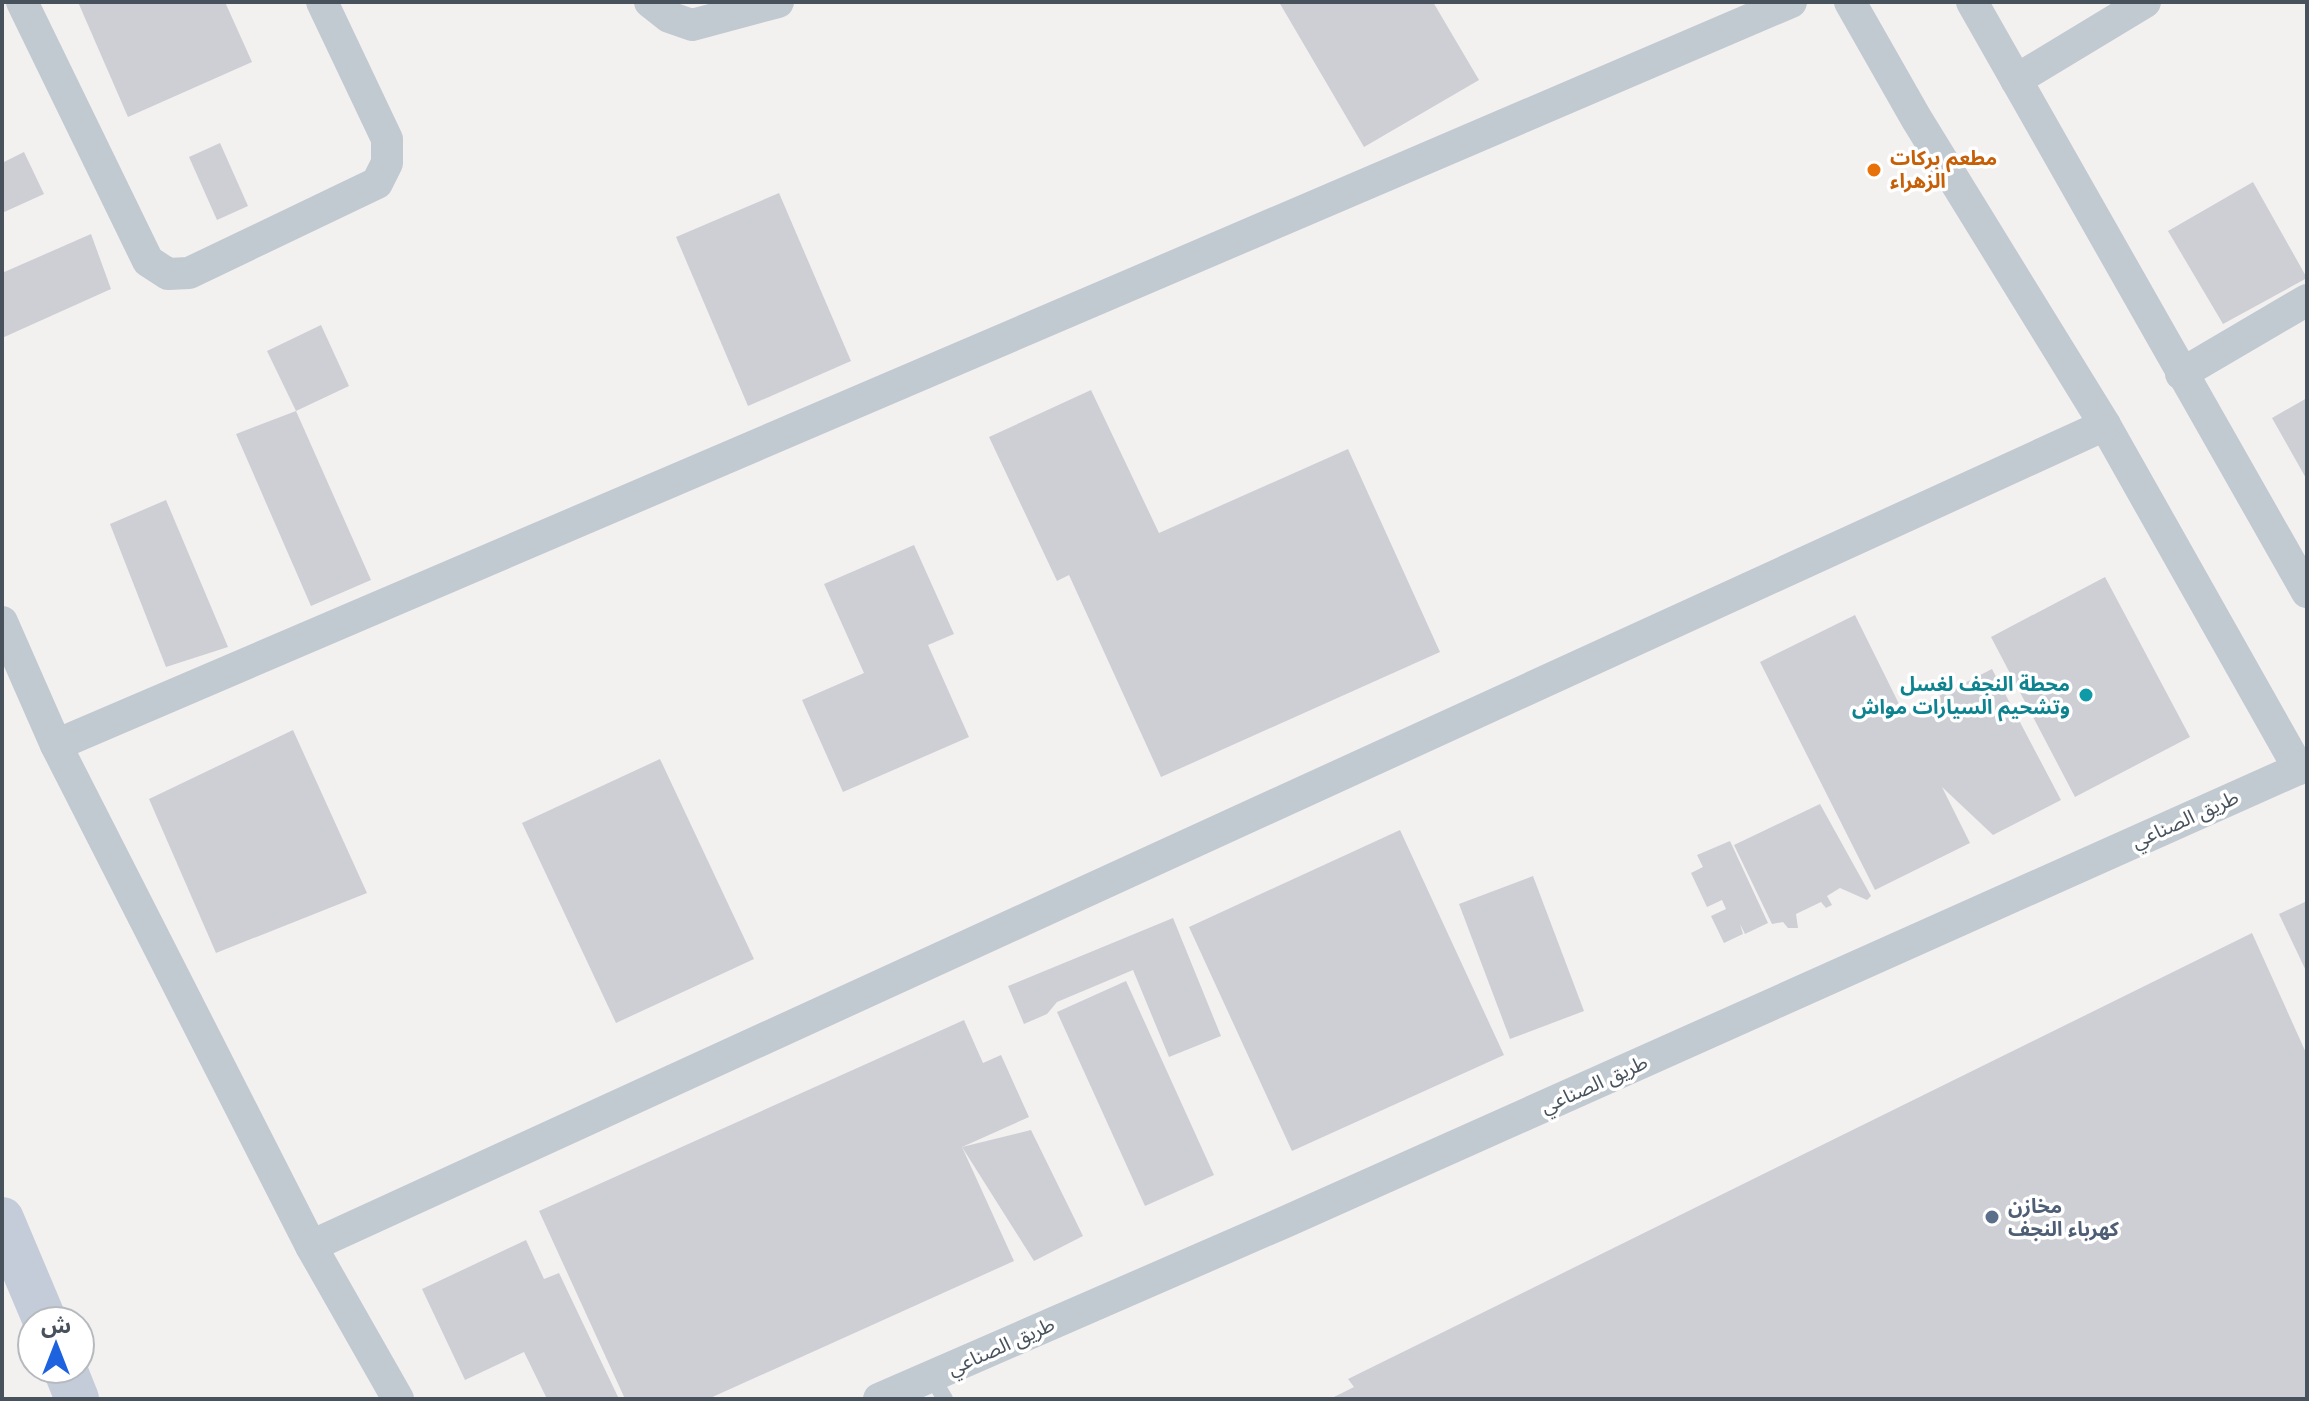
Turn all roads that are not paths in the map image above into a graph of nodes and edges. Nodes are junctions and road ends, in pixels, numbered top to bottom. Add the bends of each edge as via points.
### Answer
1 (22, 2) edge
2 (322, 2) edge
3 (650, 2) edge
4 (778, 2) edge
5 (1791, 2) edge
6 (1850, 2) edge
7 (1972, 2) edge
8 (2145, 2) edge
9 (2016, 80) junction
10 (2307, 300) edge
11 (2181, 374) junction
12 (2105, 425) junction
13 (2307, 592) edge
14 (2, 622) edge
15 (56, 745) junction
16 (2303, 767) edge
17 (2, 1219) edge
18 (311, 1246) junction
19 (38, 1305) edge
20 (938, 1388) edge
21 (398, 1399) edge
22 (879, 1399) edge

1 - 2 street via 148,261 168,274 189,273 377,183 387,163 387,139
3 - 4 street via 669,17 692,25
5 - 15 street
6 - 12 street
7 - 9 street
8 - 9 street
9 - 11 street
10 - 11 street
11 - 13 street
12 - 16 street
12 - 18 street
14 - 15 street
15 - 18 street
16 - 20 street, طريق الصناعي via 1285,1222
17 - 19 street
18 - 21 street
20 - 22 street, طريق الصناعي

